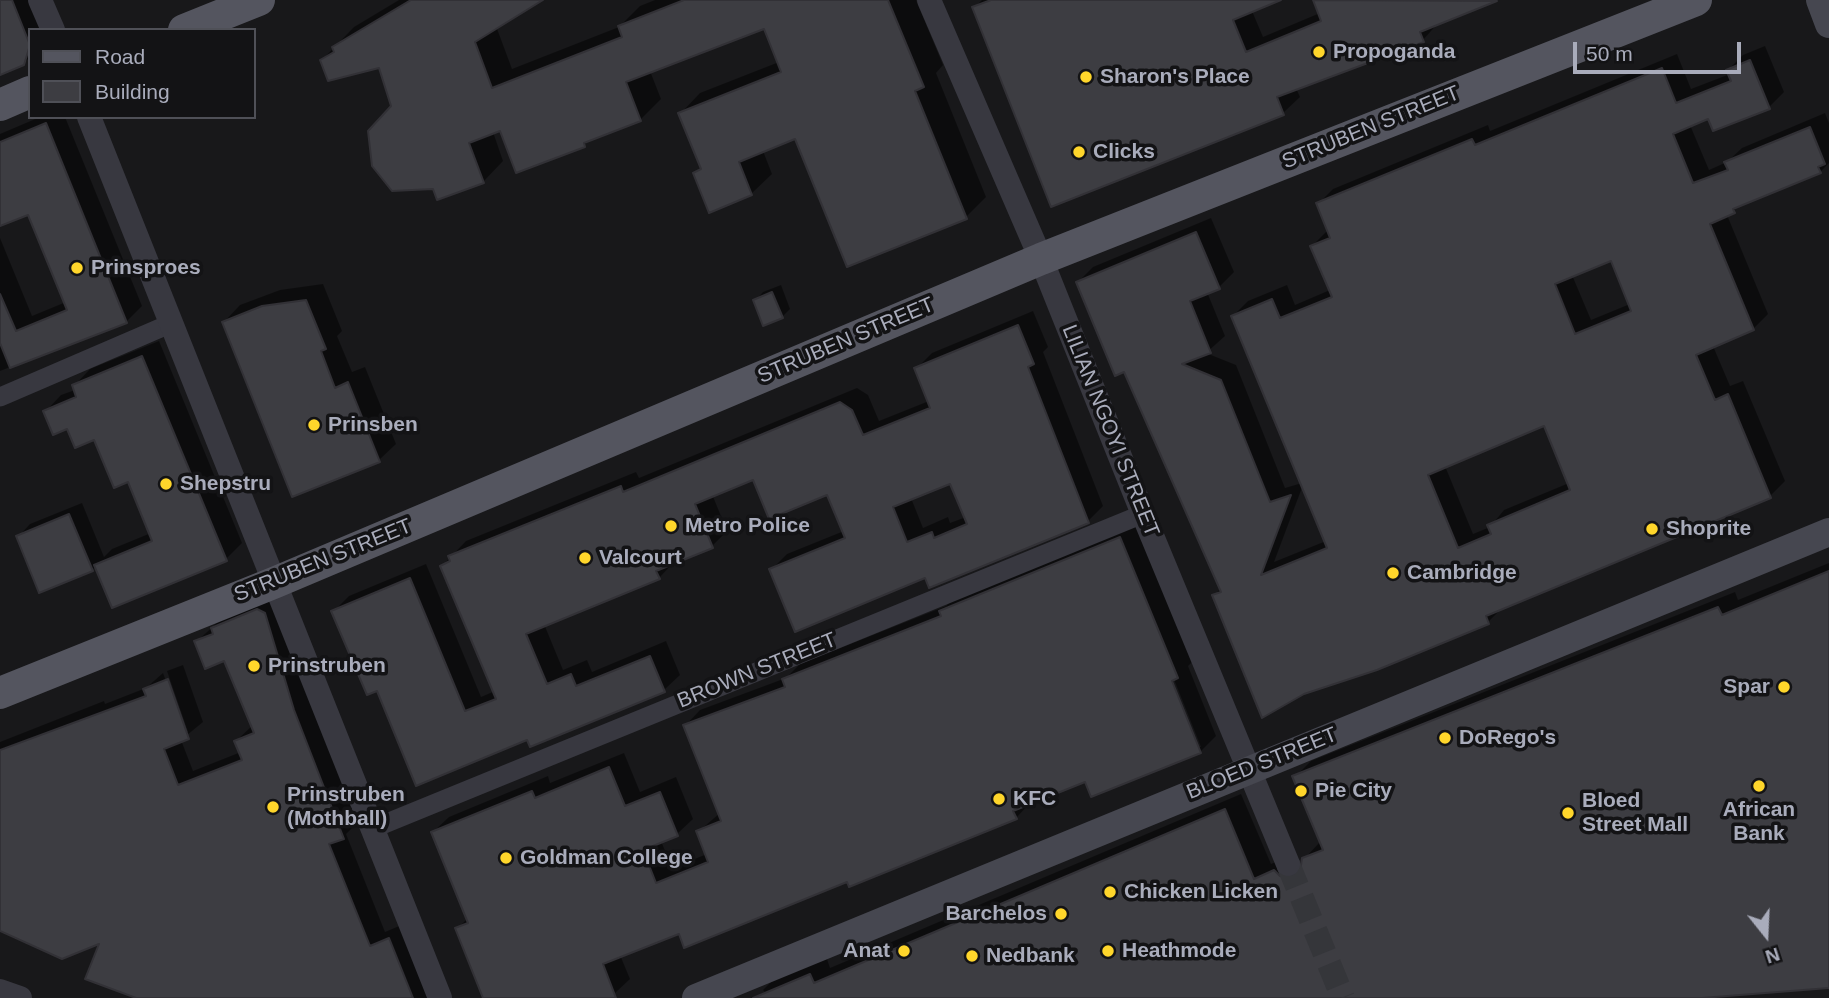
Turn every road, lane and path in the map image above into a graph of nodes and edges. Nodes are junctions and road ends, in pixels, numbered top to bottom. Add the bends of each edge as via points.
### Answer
1 (40, 0) edge
2 (258, 0) edge
3 (929, 0) edge
4 (1696, 0) edge
5 (1819, 0) edge
6 (1829, 24) edge
7 (52, 28) edge
8 (189, 28) edge
9 (28, 93) edge
10 (0, 104) edge
11 (90, 119) edge
12 (1041, 259) junction
13 (172, 323) junction
14 (0, 397) edge
15 (1143, 513) junction
16 (1829, 532) edge
17 (276, 582) junction
18 (0, 693) edge
19 (1250, 769) junction
20 (372, 829) junction
21 (1289, 864) tunnel mouth
22 (0, 991) edge
23 (20, 998) edge
24 (440, 998) edge
25 (695, 998) edge

1 - 7 street
2 - 8 main road
3 - 12 street, LILIAN NGOYI STREET
4 - 12 main road, STRUBEN STREET
5 - 6 main road
9 - 10 main road
11 - 13 street
12 - 15 street, LILIAN NGOYI STREET
12 - 17 main road, STRUBEN STREET
13 - 14 street
13 - 17 street
15 - 19 street, LILIAN NGOYI STREET
15 - 20 street, BROWN STREET
16 - 19 main road, BLOED STREET
17 - 18 main road, STRUBEN STREET
17 - 20 street
19 - 21 street, LILIAN NGOYI STREET
19 - 25 main road, BLOED STREET
20 - 24 street
22 - 23 street

